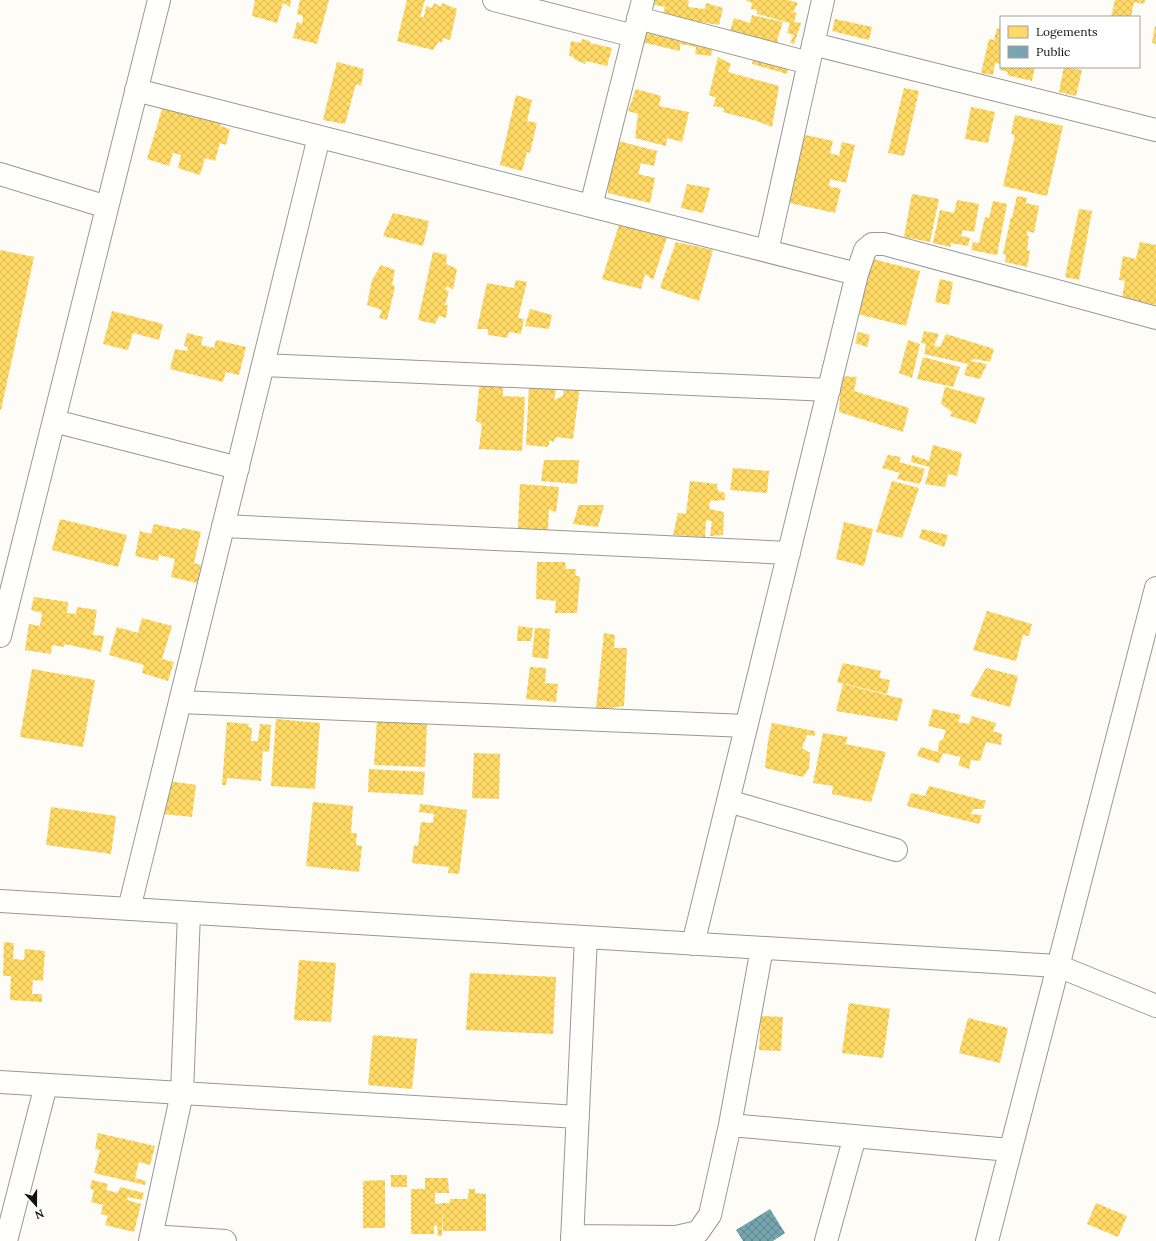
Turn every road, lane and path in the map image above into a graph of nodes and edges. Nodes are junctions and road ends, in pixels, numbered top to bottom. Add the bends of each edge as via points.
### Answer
1 (159, 0) edge
2 (494, 0) edge
3 (823, 0) edge
4 (638, 18) edge
5 (811, 54) junction
6 (136, 90) junction
7 (1156, 130) edge
8 (319, 137) junction
9 (0, 174) edge
10 (591, 206) junction
11 (107, 207) junction
12 (766, 251) junction
13 (857, 274) junction
14 (1156, 318) edge
15 (263, 365) junction
16 (829, 390) junction
17 (54, 421) junction
18 (238, 468) junction
19 (223, 526) junction
20 (789, 553) junction
21 (9, 563) edge
22 (1156, 588) edge
23 (1152, 623) edge
24 (0, 636) edge
25 (180, 702) junction
26 (746, 726) junction
27 (728, 801) junction
28 (896, 850) dead end
29 (0, 901) edge
30 (129, 909) junction
31 (189, 913) junction
32 (586, 937) junction
33 (693, 944) junction
34 (762, 948) junction
35 (1058, 966) junction
36 (1156, 1006) edge
37 (0, 1082) edge
38 (46, 1085) junction
39 (182, 1093) junction
40 (578, 1117) junction
41 (730, 1125) junction
42 (855, 1136) junction
43 (1010, 1150) junction
44 (151, 1238) edge
45 (572, 1238) edge
46 (6, 1241) edge
47 (225, 1241) edge
48 (826, 1241) edge
49 (987, 1241) edge

1 - 6 street
2 - 4 street
3 - 5 street
4 - 5 street
4 - 10 street
5 - 7 street
5 - 12 street
6 - 8 street
6 - 11 street
8 - 10 street
8 - 15 street
9 - 11 street
10 - 12 street
11 - 17 street
12 - 13 street
13 - 14 street via 865,250 872,244 884,244
13 - 16 street
15 - 16 street
15 - 18 street
16 - 20 street
17 - 18 street
17 - 21 street
18 - 19 street
19 - 20 street
19 - 25 street
20 - 26 street
21 - 24 street
22 - 23 street
23 - 35 street
25 - 26 street
25 - 30 street
26 - 27 street
27 - 28 street
27 - 33 street
29 - 30 street
30 - 31 street
31 - 32 street
31 - 39 street
32 - 33 street
32 - 40 street
33 - 34 street
34 - 35 street
34 - 41 street
35 - 36 street
35 - 43 street
37 - 38 street
38 - 39 street
38 - 46 street
39 - 40 street
39 - 44 street
40 - 45 street
41 - 42 street
41 - 45 street via 710,1216 698,1232 676,1237
42 - 43 street
42 - 48 street
43 - 49 street
44 - 47 street

